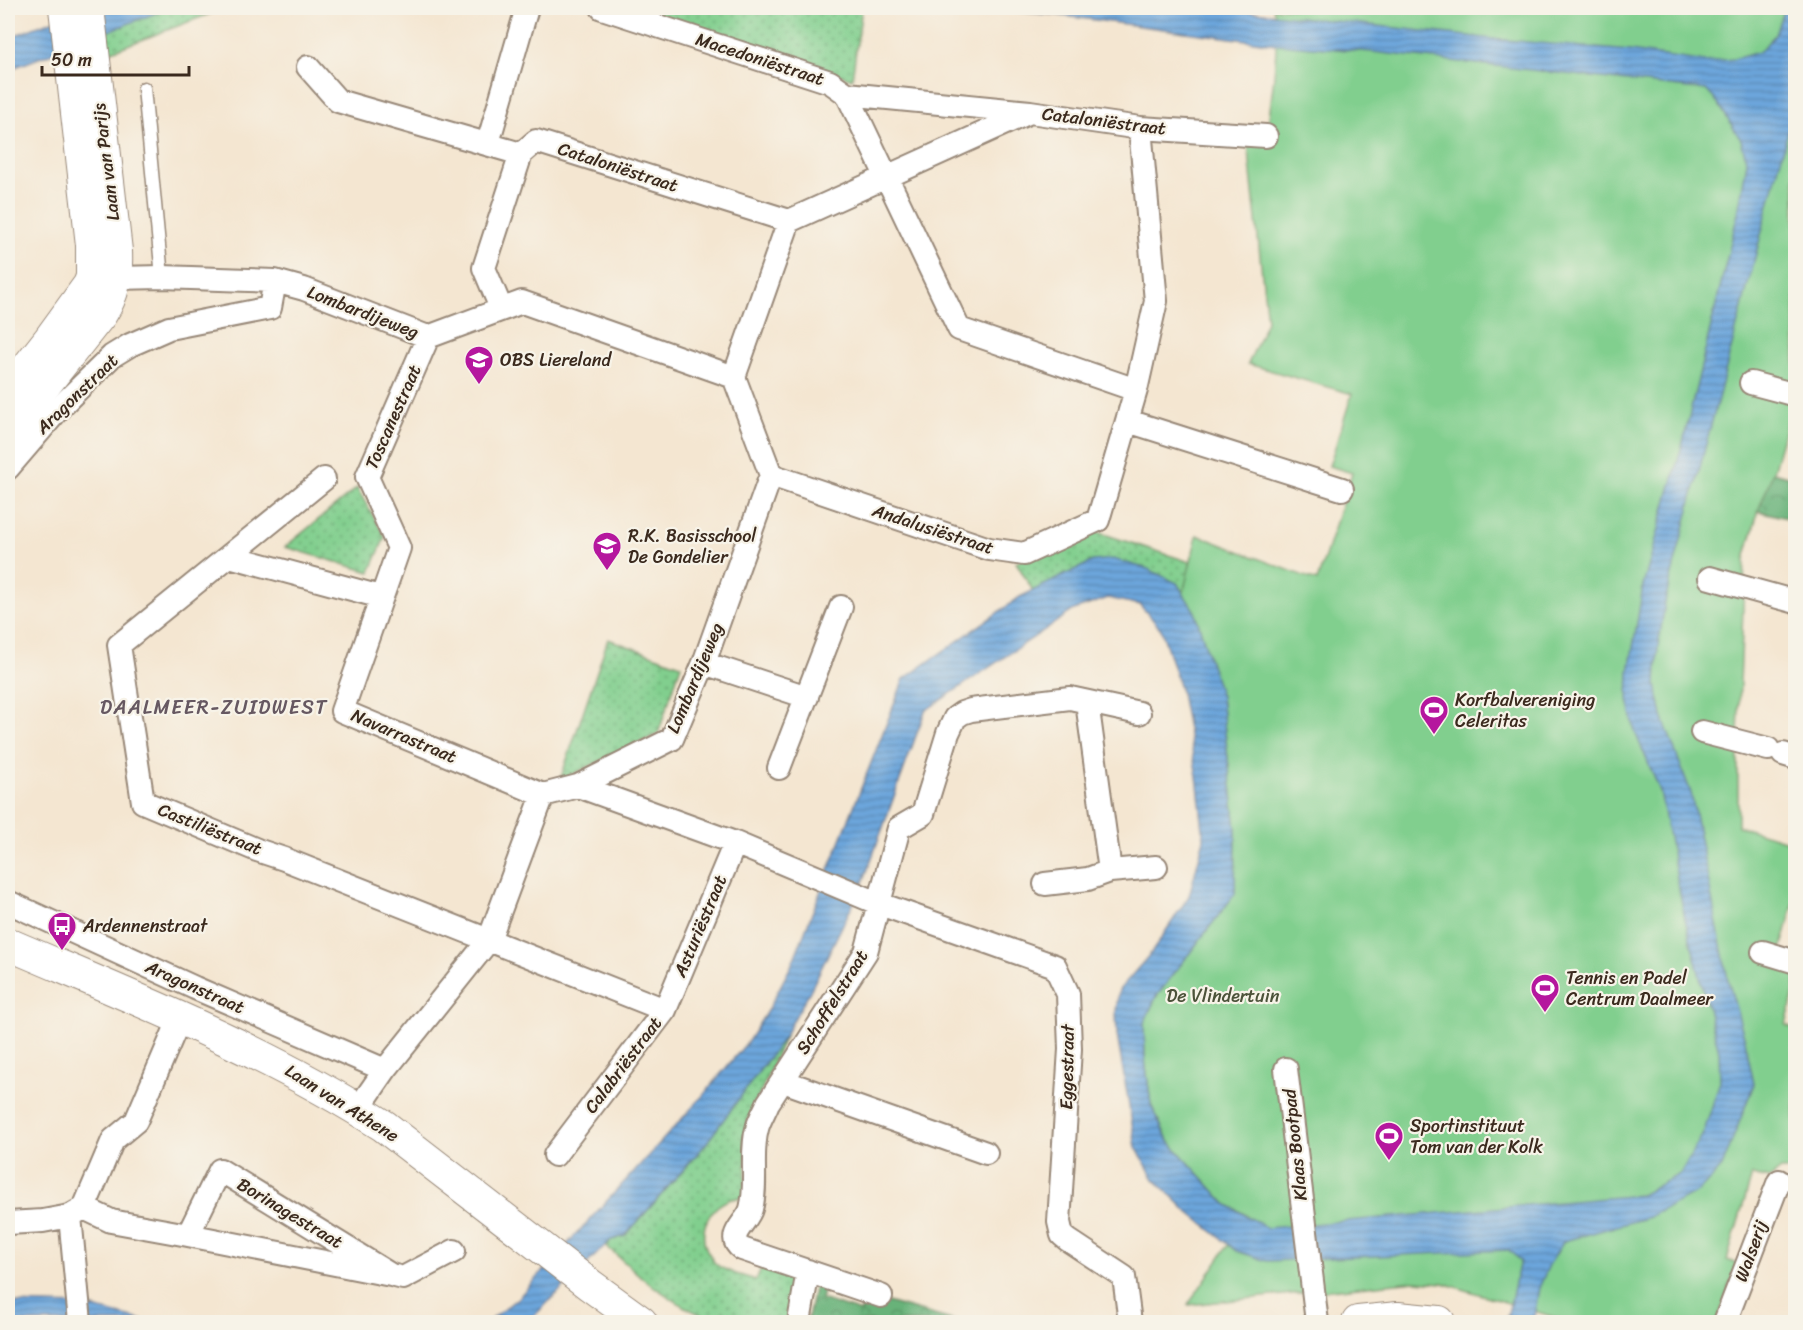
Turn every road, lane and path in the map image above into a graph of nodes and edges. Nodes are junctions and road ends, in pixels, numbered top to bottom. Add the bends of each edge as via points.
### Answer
1 (65, 8) edge
2 (88, 8) edge
3 (527, 8) edge
4 (602, 8) edge
5 (82, 50) junction
6 (308, 67) dead end
7 (144, 88) dead end
8 (847, 94) junction
9 (1030, 112) junction
10 (1140, 128) junction
11 (1266, 136) dead end
12 (488, 143) junction
13 (521, 154) junction
14 (886, 179) junction
15 (789, 221) junction
16 (162, 277) junction
17 (104, 278) junction
18 (275, 281) junction
19 (501, 308) junction
20 (428, 338) junction
21 (734, 377) junction
22 (1751, 383) dead end
23 (1136, 390) junction
24 (8, 392) edge
25 (1796, 395) edge
26 (1128, 421) junction
27 (8, 431) edge
28 (8, 468) edge
29 (771, 475) junction
30 (324, 479) dead end
31 (1342, 489) dead end
32 (229, 556) junction
33 (1710, 578) dead end
34 (381, 597) junction
35 (1796, 602) edge
36 (841, 607) dead end
37 (704, 663) junction
38 (807, 697) junction
39 (1087, 702) junction
40 (1139, 713) dead end
41 (1702, 732) dead end
42 (1782, 754) edge
43 (779, 768) dead end
44 (578, 786) junction
45 (543, 795) junction
46 (735, 843) junction
47 (1156, 867) dead end
48 (1110, 871) junction
49 (1045, 884) dead end
50 (871, 900) junction
51 (8, 902) edge
52 (489, 940) junction
53 (8, 944) edge
54 (1763, 952) dead end
55 (1796, 962) edge
56 (665, 1010) junction
57 (180, 1018) junction
58 (1286, 1069) dead end
59 (385, 1070) junction
60 (783, 1081) junction
61 (358, 1109) junction
62 (986, 1153) dead end
63 (555, 1155) dead end
64 (1779, 1181) dead end
65 (77, 1212) junction
66 (8, 1223) edge
67 (188, 1235) junction
68 (454, 1251) dead end
69 (808, 1271) junction
70 (391, 1275) junction
71 (881, 1296) dead end
72 (79, 1313) edge
73 (641, 1323) edge
74 (799, 1323) edge
75 (1130, 1323) edge
76 (1317, 1323) edge
77 (1358, 1323) edge
78 (1439, 1323) edge
79 (1725, 1323) edge

1 - 5 street
2 - 5 street
3 - 12 street
4 - 8 street, Macedoniëstraat via 830,82
5 - 17 street, Laan van Parijs via 116,251
6 - 12 street via 338,101
7 - 16 lane
8 - 9 street, Macedoniëstraat
8 - 14 street, Macedoniëstraat
9 - 10 street, Cataloniëstraat
9 - 14 street, Cataloniëstraat
10 - 11 street, Cataloniëstraat
10 - 23 street, Andalusiëstraat via 1156,301
12 - 13 street
13 - 15 street, Cataloniëstraat via 536,141
13 - 19 street via 484,268
14 - 15 street, Cataloniëstraat
14 - 23 street via 959,329
15 - 21 street
16 - 17 street, Lombardijeweg
16 - 18 street, Lombardijeweg
17 - 24 street via 82,296
17 - 27 street, Laan van Parijs via 110,299 101,314
18 - 20 street, Lombardijeweg via 304,288
18 - 28 street, Aragonstraat via 270,309 169,328 112,356 62,405
19 - 20 street, Lombardijeweg
19 - 21 street, Lombardijeweg via 522,302
20 - 34 street, Toscanestraat via 367,477 399,548
21 - 29 street
22 - 25 street
23 - 26 street, Andalusiëstraat
26 - 29 street, Andalusiëstraat via 1098,520 1024,554 988,549
26 - 31 street
29 - 37 street, Lombardijeweg
30 - 32 street, Castiliëstraat
32 - 34 street
32 - 52 street, Castiliëstraat via 119,645 143,802
33 - 35 street
34 - 45 street, Navarrastraat via 342,711
36 - 38 street
37 - 38 street
37 - 44 street, Lombardijeweg via 672,739
38 - 43 street
39 - 40 street, Schoffelstraat
39 - 48 street
39 - 50 street, Schoffelstraat via 1070,698 971,710 955,718 923,814 899,828
41 - 42 street
44 - 45 street, Lombardijeweg
44 - 46 street
45 - 52 street
46 - 50 street
46 - 56 street, Asturiëstraat
47 - 48 street
48 - 49 street via 1088,879
50 - 60 street, Schoffelstraat via 866,952
50 - 75 street, Eggestraat via 1055,966 1068,994 1070,1049 1059,1222 1062,1235 1124,1277
51 - 59 street, Aragonstraat
52 - 56 street, Calabriëstraat
52 - 59 street
53 - 57 street, Laan van Athene
54 - 55 street
56 - 63 street, Calabriëstraat
57 - 61 street, Laan van Athene via 285,1067
57 - 65 street via 136,1121 113,1140
58 - 76 street, Klaas Bootpad
59 - 61 street
60 - 62 street
60 - 69 street, Schoffelstraat via 757,1129 751,1211 735,1240 742,1249
61 - 73 street, Laan van Athene
64 - 79 street, Walserij
65 - 66 street via 43,1221
65 - 67 street, Borinagestraat
65 - 72 street
67 - 70 street, Borinagestraat
67 - 70 street, Borinagestraat via 220,1170
68 - 70 street, Borinagestraat via 403,1278
69 - 71 street, Schoffelstraat
69 - 74 street
77 - 78 street via 1398,1318

